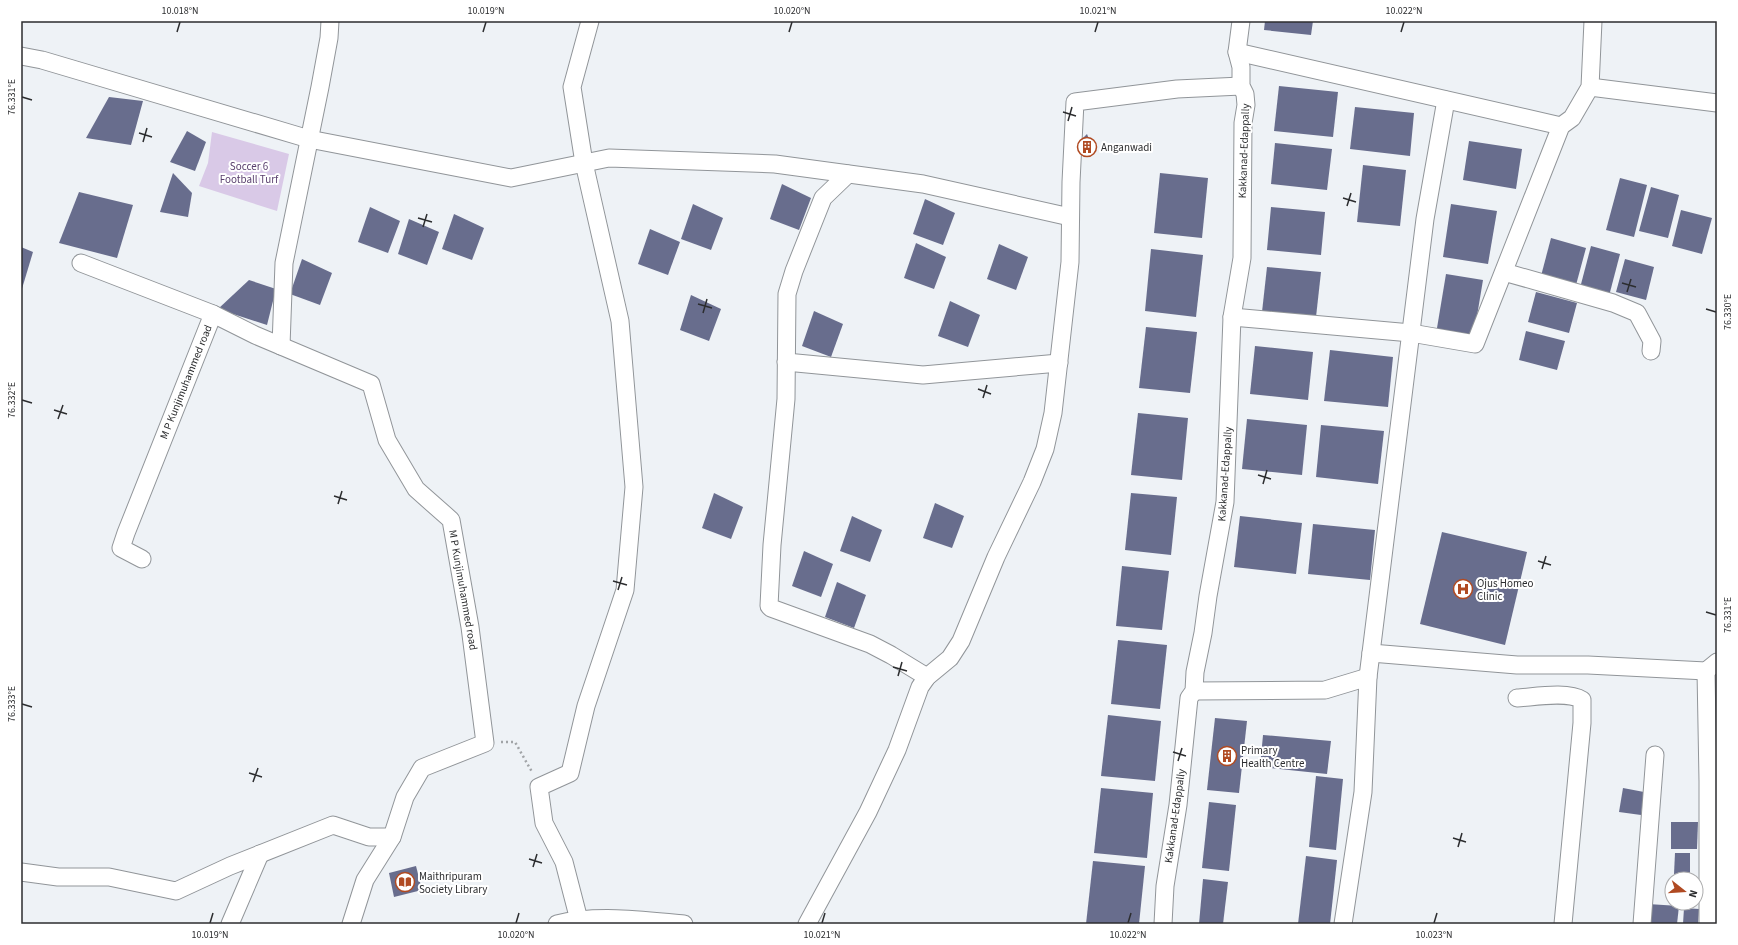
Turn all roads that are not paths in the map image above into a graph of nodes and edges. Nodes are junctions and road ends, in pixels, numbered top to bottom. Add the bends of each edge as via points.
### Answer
1 (330, 21) edge
2 (590, 21) edge
3 (1241, 21) edge
4 (1593, 21) edge
5 (1237, 52) junction
6 (21, 56) edge
7 (1241, 86) junction
8 (1590, 87) junction
9 (1446, 100) junction
10 (1717, 104) edge
11 (1561, 126) junction
12 (309, 139) junction
13 (584, 163) junction
14 (848, 174) junction
15 (1070, 218) junction
16 (81, 263) dead end
17 (1504, 272) junction
18 (213, 314) junction
19 (1232, 317) junction
20 (1411, 333) junction
21 (281, 346) junction
22 (1651, 351) dead end
23 (786, 362) junction
24 (1059, 362) junction
25 (142, 559) dead end
26 (1371, 653) junction
27 (1711, 667) edge
28 (927, 677) junction
29 (1368, 677) junction
30 (1194, 691) junction
31 (1517, 698) dead end
32 (1655, 755) dead end
33 (392, 837) junction
34 (260, 854) junction
35 (21, 872) edge
36 (579, 920) junction
37 (230, 924) edge
38 (352, 924) edge
39 (557, 924) edge
40 (678, 924) edge
41 (807, 924) edge
42 (1163, 924) edge
43 (1343, 924) edge
44 (1563, 924) edge
45 (1642, 924) edge
46 (1708, 924) edge

1 - 12 street
2 - 13 street via 572,87
3 - 5 street, Kakkanad-Edappally
4 - 8 street
5 - 7 street, Kakkanad-Edappally via 1241,67
5 - 9 street
6 - 12 street
7 - 15 street via 1177,89 1075,102
7 - 19 street, Kakkanad-Edappally via 1246,105 1243,123 1242,258
8 - 10 street
8 - 11 street via 1572,118
9 - 11 street
9 - 20 street via 1425,219
11 - 17 street
12 - 13 street via 511,178
12 - 21 street via 284,263
13 - 14 street via 609,158 775,164
13 - 36 street via 620,321 634,487 625,590 586,706 570,773 539,787 544,823 564,862
14 - 15 street via 923,184
14 - 23 street via 823,198 794,271 788,294
15 - 24 street via 1070,262
16 - 18 street
17 - 20 street via 1475,344
17 - 22 street via 1613,303 1637,313 1652,341
18 - 21 street, M P Kunjimuhammed road
18 - 25 street, M P Kunjimuhammed road via 121,548
19 - 20 street
19 - 30 street, Kakkanad-Edappally via 1225,502 1195,672
20 - 26 street
21 - 33 street, M P Kunjimuhammed road via 371,384 387,440 416,489 451,520 470,627 484,743 422,768 405,797
23 - 24 street via 923,375
23 - 28 street via 786,399 772,545 769,606 870,644
24 - 28 street via 1053,413 1045,449 1032,482 996,557 961,641 950,658
26 - 27 street via 1517,665
26 - 29 street
27 - 46 street
28 - 41 street via 920,686 897,750 868,812
29 - 30 street via 1325,690
29 - 43 street via 1363,792
30 - 42 street, Kakkanad-Edappally via 1189,698 1178,805 1165,886
31 - 44 street via 1568,696 1582,700
32 - 45 street
33 - 34 street via 369,837 333,825
33 - 38 street via 365,880
34 - 35 street via 176,891 109,877 58,877
34 - 37 street
36 - 39 street
36 - 40 street via 630,919

